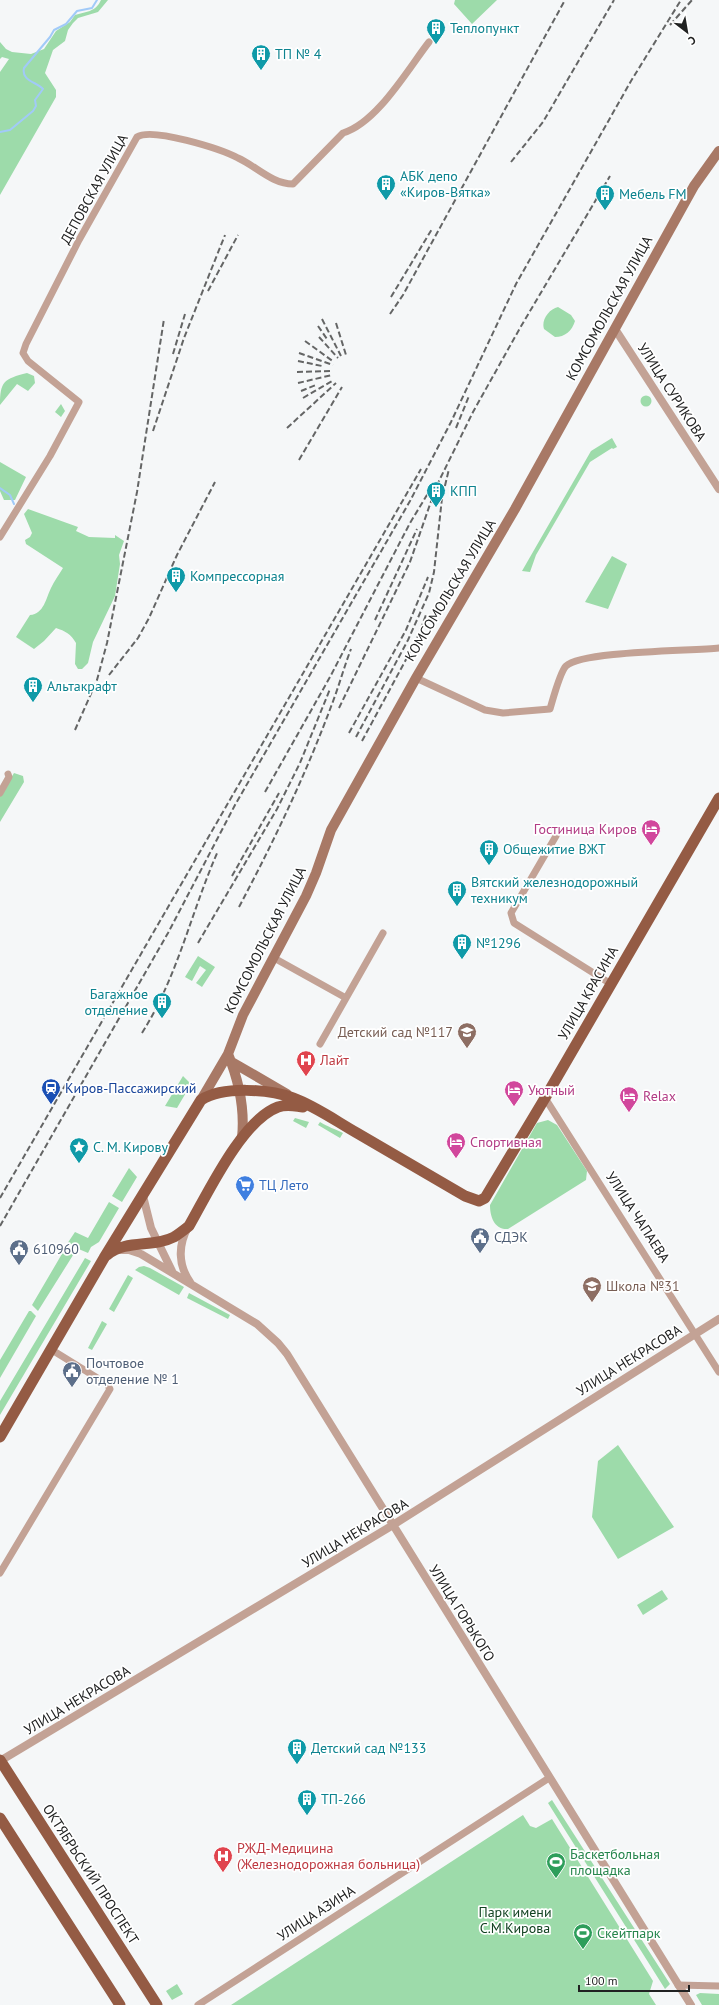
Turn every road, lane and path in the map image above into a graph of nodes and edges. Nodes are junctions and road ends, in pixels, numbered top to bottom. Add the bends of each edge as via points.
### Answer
1 (429, 42) dead end
2 (719, 150) edge
3 (615, 329) junction
4 (719, 489) edge
5 (0, 536) edge
6 (719, 648) edge
7 (416, 678) junction
8 (8, 774) dead end
9 (0, 793) edge
10 (719, 798) edge
11 (556, 836) dead end
12 (383, 933) dead end
13 (274, 958) junction
14 (611, 984) junction
15 (346, 998) junction
16 (320, 1044) dead end
17 (229, 1058) junction
18 (240, 1091) junction
19 (294, 1098) junction
20 (545, 1098) junction
21 (201, 1100) junction
22 (315, 1109) junction
23 (242, 1138) junction
24 (142, 1196) junction
25 (189, 1226) junction
26 (158, 1242) junction
27 (107, 1256) junction
28 (173, 1273) junction
29 (190, 1283) junction
30 (719, 1319) edge
31 (696, 1335) junction
32 (52, 1350) junction
33 (719, 1372) edge
34 (0, 1437) edge
35 (393, 1525) junction
36 (0, 1572) edge
37 (0, 1760) edge
38 (549, 1778) junction
39 (0, 1818) edge
40 (678, 1985) junction
41 (719, 1986) edge
42 (120, 2005) edge
43 (157, 2005) edge
44 (198, 2005) edge
45 (691, 2005) edge

1 - 5 street, ДЕПОВСКАЯ УЛИЦА via 388,100 352,131 343,134 293,184 276,181 234,156 203,145 152,134 137,137 79,240 26,344 23,353 28,361 80,402
2 - 3 main road, КОМСОМОЛЬСКАЯ УЛИЦА via 694,186
3 - 4 street, УЛИЦА СУРИКОВА
3 - 7 main road, КОМСОМОЛЬСКАЯ УЛИЦА via 515,509
6 - 7 street via 641,652 575,660 565,667 550,709 503,713 485,710
7 - 13 main road, КОМСОМОЛЬСКАЯ УЛИЦА via 331,830 316,873
8 - 9 street via 9,777
10 - 14 main road, УЛИЦА КРАСИНА
11 - 14 street via 511,913 514,923
12 - 15 street
13 - 15 street
13 - 17 main road, КОМСОМОЛЬСКАЯ УЛИЦА via 243,1015
14 - 20 main road, УЛИЦА КРАСИНА
15 - 16 street
17 - 18 main road
17 - 19 main road
17 - 21 main road, КОМСОМОЛЬСКАЯ УЛИЦА
18 - 19 main road via 270,1092
18 - 21 main road via 218,1094
18 - 23 main road via 244,1111
19 - 22 main road
20 - 22 main road, УЛИЦА КРАСИНА via 490,1192 479,1201 465,1196
20 - 31 street, УЛИЦА ЧАПАЕВА
21 - 24 main road, КОМСОМОЛЬСКАЯ УЛИЦА
22 - 23 main road via 287,1105 278,1107 259,1118
23 - 25 main road
24 - 26 street
24 - 27 main road, КОМСОМОЛЬСКАЯ УЛИЦА
25 - 26 main road via 174,1237
25 - 29 street via 181,1244 181,1255 182,1268
26 - 27 main road via 127,1246
26 - 28 street
27 - 28 street, УЛИЦА ГОРЬКОГО via 121,1250 135,1252
27 - 32 main road, КОМСОМОЛЬСКАЯ УЛИЦА
28 - 29 street, УЛИЦА ГОРЬКОГО
29 - 35 street, УЛИЦА ГОРЬКОГО via 257,1324 282,1348
30 - 31 street, УЛИЦА НЕКРАСОВА
31 - 33 street, УЛИЦА ЧАПАЕВА
31 - 35 street, УЛИЦА НЕКРАСОВА
32 - 34 main road, КОМСОМОЛЬСКАЯ УЛИЦА
32 - 36 street via 107,1384 110,1389
35 - 37 street, УЛИЦА НЕКРАСОВА
35 - 38 street, УЛИЦА ГОРЬКОГО
37 - 43 main road, ОКТЯБРЬСКИЙ ПРОСПЕКТ
38 - 40 street, УЛИЦА ГОРЬКОГО
38 - 44 street, УЛИЦА АЗИНА
39 - 42 main road
40 - 41 street
40 - 45 street, УЛИЦА ГОРЬКОГО

